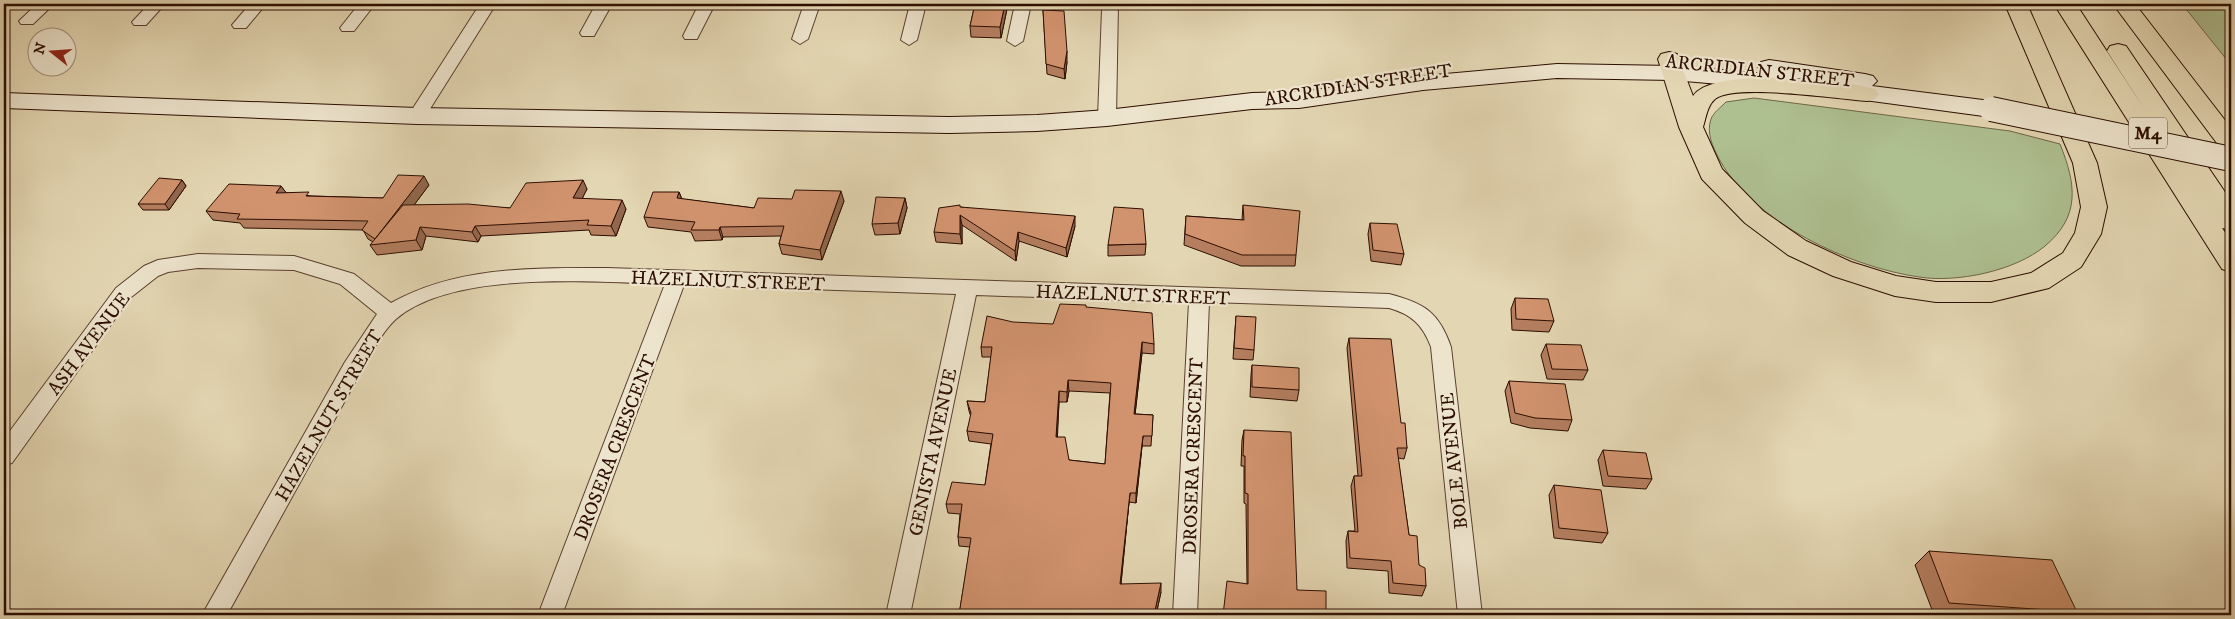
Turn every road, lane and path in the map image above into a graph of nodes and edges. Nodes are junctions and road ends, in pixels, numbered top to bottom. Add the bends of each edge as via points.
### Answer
1 (46, 4) edge
2 (157, 4) edge
3 (258, 4) edge
4 (367, 4) edge
5 (488, 4) edge
6 (604, 4) edge
7 (707, 4) edge
8 (812, 4) edge
9 (918, 4) edge
10 (1023, 4) edge
11 (1093, 4) edge
12 (1110, 4) edge
13 (2016, 4) edge
14 (2065, 4) edge
15 (2086, 4) edge
16 (2124, 4) edge
17 (27, 22) dead end
18 (140, 22) dead end
19 (240, 25) dead end
20 (348, 28) dead end
21 (588, 33) dead end
22 (691, 36) dead end
23 (800, 39) dead end
24 (909, 40) dead end
25 (1015, 41) dead end
26 (1671, 66) junction
27 (1867, 94) junction
28 (4, 101) edge
29 (1980, 107) junction
30 (417, 116) junction
31 (1107, 118) junction
32 (1691, 127) junction
33 (2231, 144) edge
34 (2231, 159) edge
35 (2231, 221) edge
36 (2231, 262) edge
37 (676, 278) junction
38 (967, 289) junction
39 (1199, 296) junction
40 (389, 313) junction
41 (1421, 313) joint
42 (4, 456) edge
43 (214, 615) edge
44 (550, 615) edge
45 (898, 615) edge
46 (1186, 615) edge
47 (1470, 615) edge

1 - 17 street
2 - 18 street
3 - 19 street
4 - 20 street
5 - 30 street
6 - 21 street
7 - 22 street
8 - 23 street
9 - 24 street
10 - 25 street
11 - 12 street
12 - 31 street
13 - 32 highway via 2085,163 2094,207 2088,234 2072,260 2040,281 1991,292 1936,292 1896,286 1842,269 1797,248 1754,217 1711,173
14 - 36 highway, M4
15 - 35 highway, M4
16 - 33 highway
26 - 27 street, ARCRIDIAN STREET
26 - 29 street, ARCRIDIAN STREET via 1759,66 1861,80
26 - 31 street, ARCRIDIAN STREET via 1557,71 1423,83 1299,100 1252,101
26 - 32 highway
27 - 29 street, ARCRIDIAN STREET
27 - 32 highway via 1727,86 1710,92 1700,102
28 - 30 street, ARCRIDIAN STREET
29 - 34 street, ARCRIDIAN STREET, bridge
30 - 31 street, ARCRIDIAN STREET via 949,125
37 - 38 street, HAZELNUT STREET
37 - 40 street, HAZELNUT STREET via 508,276 446,287
37 - 44 street, DROSERA CRESCENT
38 - 39 street, HAZELNUT STREET
38 - 45 street, GENISTA AVENUE
39 - 41 street, HAZELNUT STREET via 1389,301
39 - 46 street, DROSERA CRESCENT
40 - 42 street, ASH AVENUE via 347,279 294,264 198,260 165,265 151,271 124,293
40 - 43 street, HAZELNUT STREET via 354,365
41 - 47 street, BOLE AVENUE via 1435,328 1441,347

